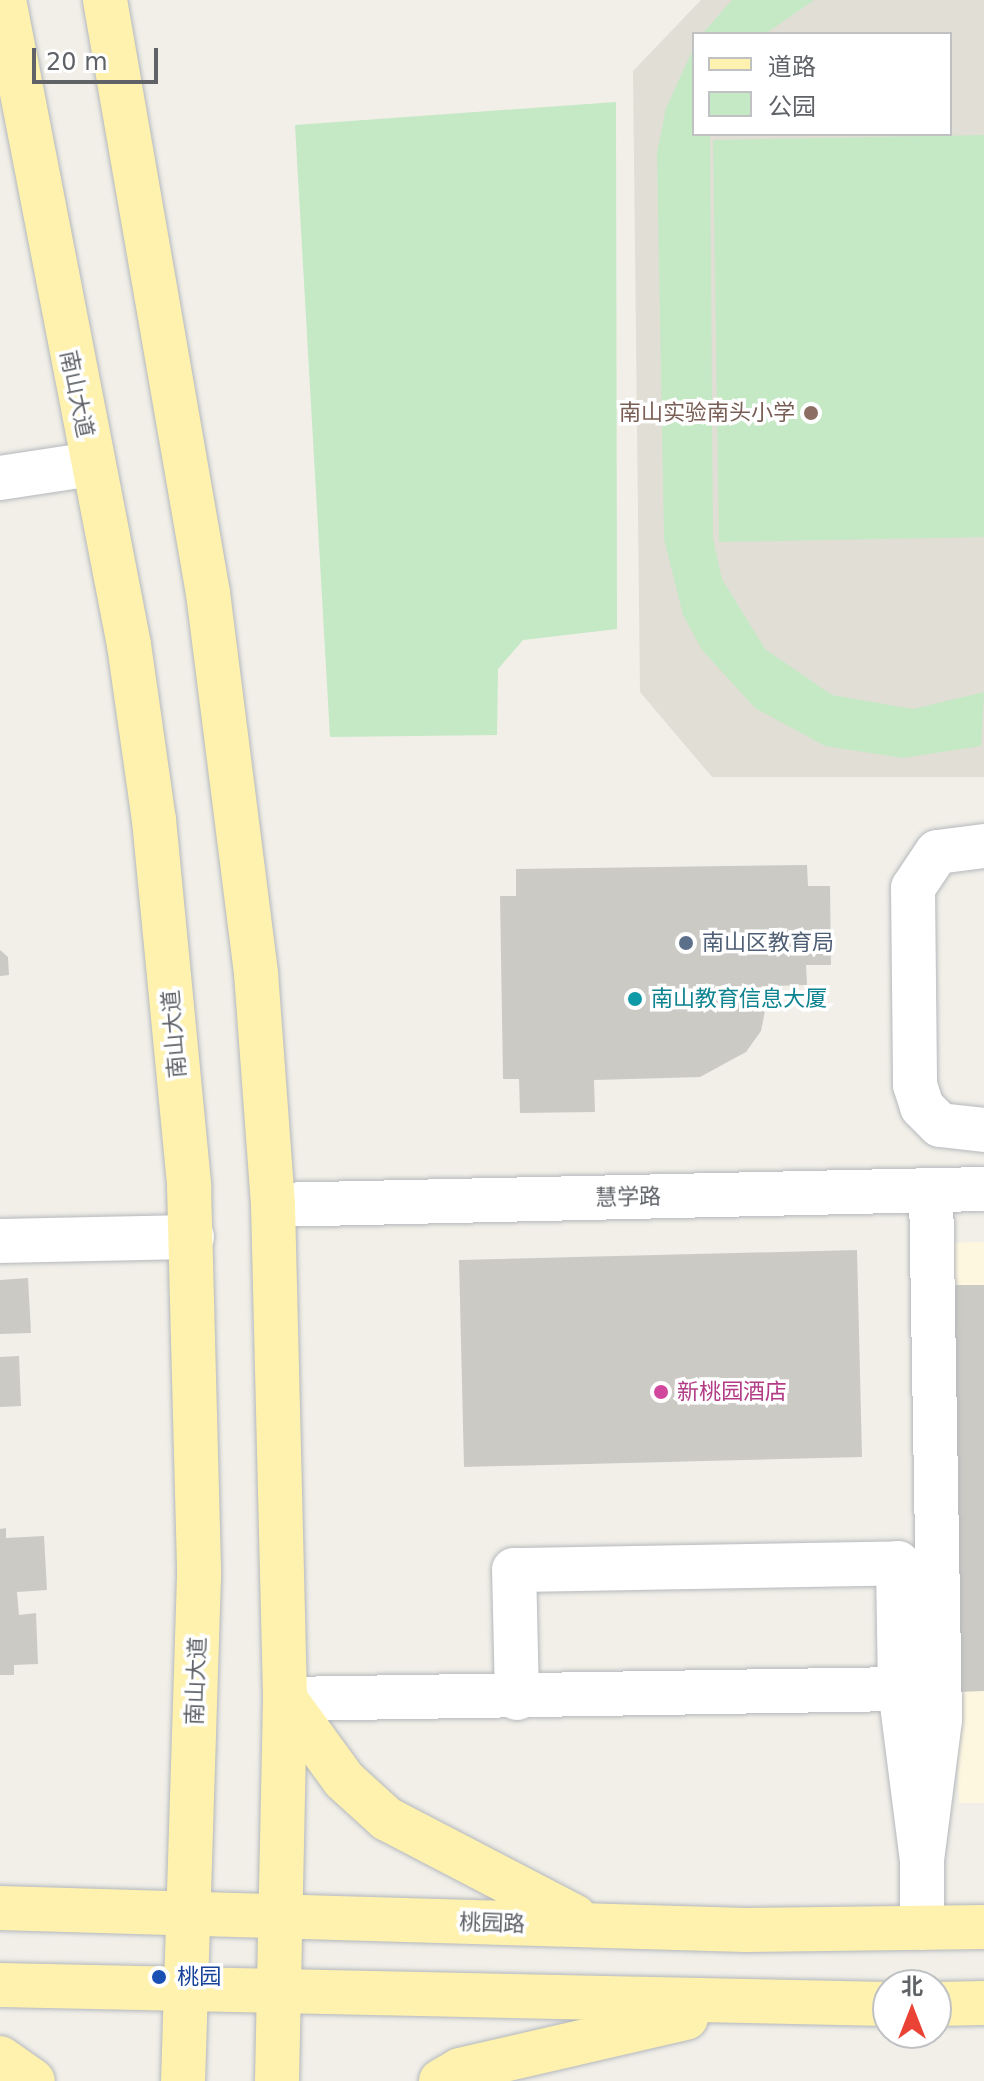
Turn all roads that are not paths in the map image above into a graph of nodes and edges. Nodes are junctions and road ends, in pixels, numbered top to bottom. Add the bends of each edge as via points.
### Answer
1 (4, 0) edge
2 (105, 0) edge
3 (92, 464) junction
4 (0, 478) edge
5 (984, 846) edge
6 (984, 1130) edge
7 (984, 1189) edge
8 (931, 1191) junction
9 (273, 1205) junction
10 (192, 1237) junction
11 (0, 1241) edge
12 (900, 1689) junction
13 (517, 1698) junction
14 (285, 1699) junction
15 (922, 1860) junction
16 (0, 1908) edge
17 (189, 1913) junction
18 (280, 1917) junction
19 (591, 1925) junction
20 (984, 1927) edge
21 (922, 1928) junction
22 (0, 1985) edge
23 (186, 1990) junction
24 (278, 1992) junction
25 (754, 2003) junction
26 (984, 2003) edge
27 (872, 2004) edge
28 (952, 2004) edge
29 (0, 2058) edge
30 (33, 2081) edge
31 (183, 2081) edge
32 (277, 2081) edge
33 (441, 2081) edge

1 - 3 main road, 南山大道
2 - 9 main road via 210,609 256,973
3 - 4 street
3 - 10 main road, 南山大道 via 154,820
5 - 6 street via 937,852 913,888 918,1096 940,1125
7 - 8 street, 慧学路
8 - 9 street, 慧学路
8 - 15 street via 940,1720
9 - 14 main road
10 - 11 street
10 - 17 main road, 南山大道 via 199,1576
12 - 13 street
12 - 13 street via 898,1563 514,1570
12 - 15 street
13 - 14 street
14 - 18 main road
14 - 19 main road via 344,1780 387,1819
15 - 21 street
16 - 17 main road, 桃园路
17 - 18 main road, 桃园路
17 - 23 main road, 南山大道
18 - 19 main road, 桃园路
18 - 24 main road
19 - 21 main road, 桃园路
20 - 21 main road, 桃园路
22 - 23 main road
23 - 24 main road
23 - 31 main road, 南山大道
24 - 25 main road
24 - 32 main road
25 - 27 main road
25 - 33 main road via 460,2070
26 - 28 main road
29 - 30 main road

